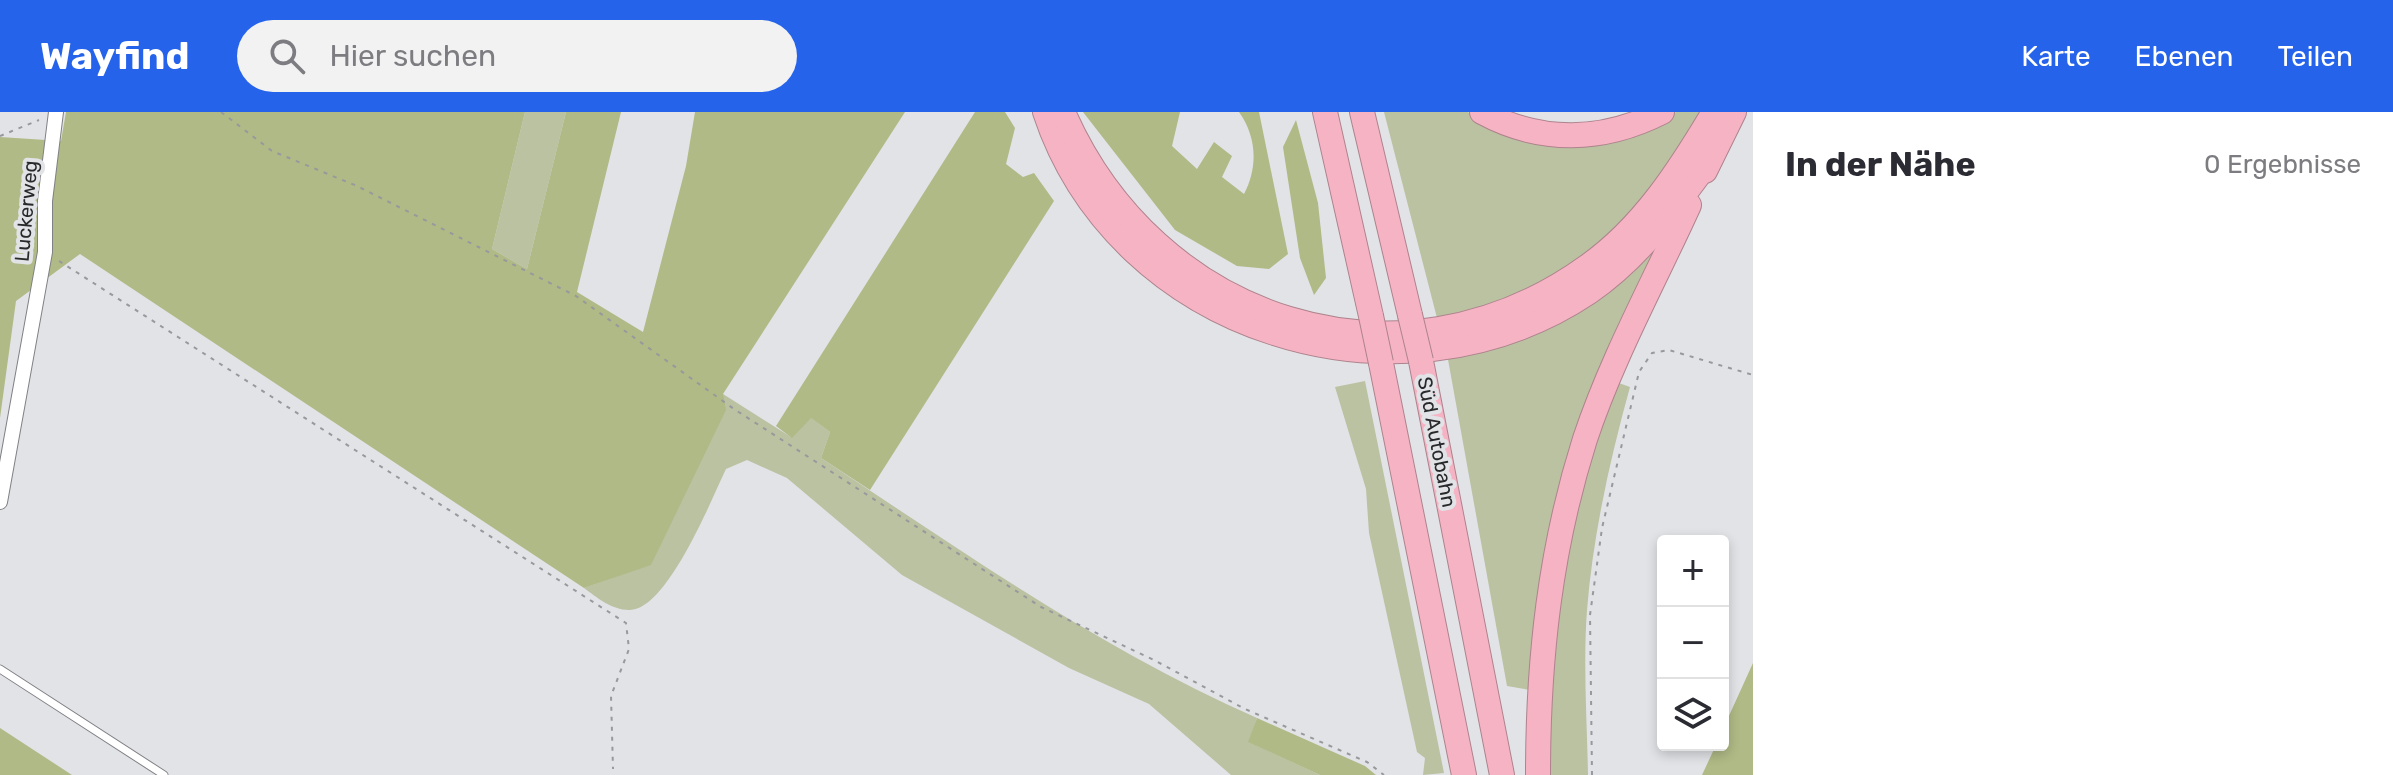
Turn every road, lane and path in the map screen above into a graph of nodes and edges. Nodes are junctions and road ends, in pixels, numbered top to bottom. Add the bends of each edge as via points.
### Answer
1 (56, 112) edge
2 (221, 112) edge
3 (1045, 112) edge
4 (1063, 112) edge
5 (1325, 112) edge
6 (1362, 112) edge
7 (1482, 112) edge
8 (1662, 112) edge
9 (1714, 112) edge
10 (1734, 112) edge
11 (41, 119) dead end
12 (0, 136) edge
13 (1711, 158) junction
14 (45, 252) junction
15 (1753, 375) edge
16 (0, 502) edge
17 (0, 669) edge
18 (613, 769) dead end
19 (164, 775) edge
20 (1384, 775) edge
21 (1464, 775) edge
22 (1502, 775) edge
23 (1538, 775) edge
24 (1592, 775) edge

1 - 14 street, Luckerweg
2 - 20 path via 272,151 357,186 576,296 734,409 1041,607 1245,709 1367,762
3 - 13 highway via 1071,172 1098,211 1160,275 1230,318 1282,338 1344,350 1429,350 1506,332 1547,316 1589,292 1641,247
4 - 9 highway via 1095,176 1174,260 1265,311 1325,328 1379,332 1446,328 1483,319 1578,274 1624,237 1656,200
5 - 21 highway, Süd Autobahn, bridge
6 - 22 highway, Süd Autobahn, bridge via 1421,361
7 - 8 highway via 1504,124 1564,137 1634,126
10 - 13 highway
11 - 12 path
13 - 23 highway via 1621,350 1586,437 1564,513 1543,619
14 - 16 street, Luckerweg
14 - 18 path via 626,623 629,649 611,696
15 - 24 path via 1669,350 1652,353 1639,372 1602,528 1590,615
17 - 19 lane

